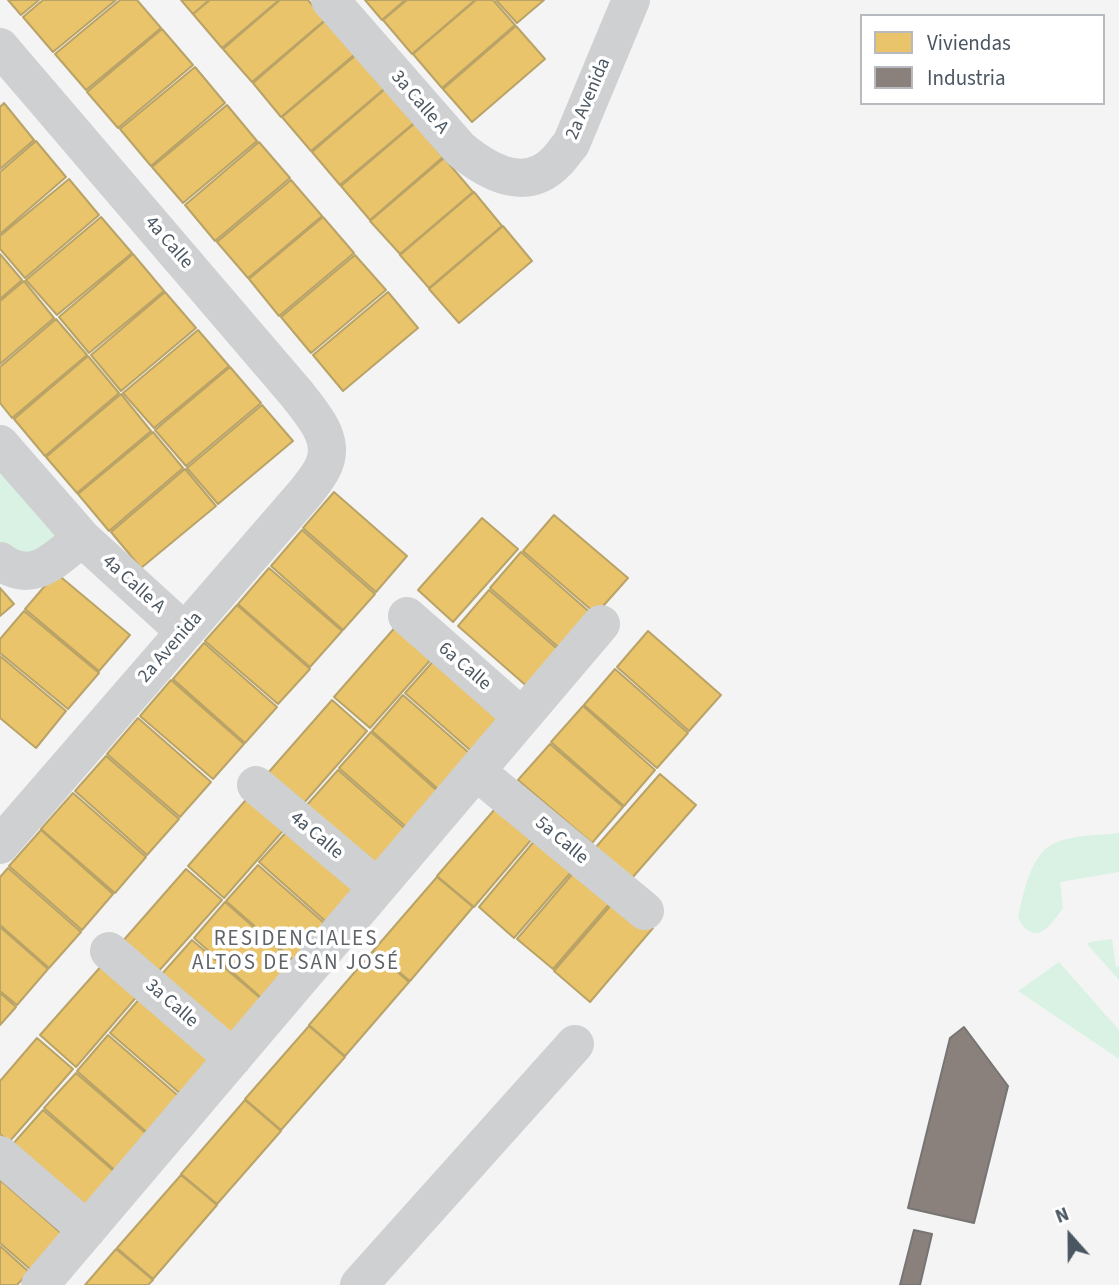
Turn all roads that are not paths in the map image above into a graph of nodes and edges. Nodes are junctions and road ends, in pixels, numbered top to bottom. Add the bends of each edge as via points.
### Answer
1 (330, 0) edge
2 (631, 0) edge
3 (0, 47) edge
4 (526, 178) joint
5 (0, 444) edge
6 (327, 444) joint
7 (82, 538) junction
8 (0, 561) edge
9 (407, 617) dead end
10 (601, 624) dead end
11 (185, 632) junction
12 (522, 717) junction
13 (476, 771) junction
14 (256, 785) dead end
15 (0, 845) edge
16 (377, 887) junction
17 (645, 911) dead end
18 (109, 951) dead end
19 (575, 1044) dead end
20 (233, 1058) junction
21 (0, 1155) edge
22 (86, 1230) junction
23 (40, 1285) edge
24 (359, 1285) edge

1 - 4 street, 3a Calle A via 460,149 493,172
2 - 4 street, 2a Avenida via 571,144 556,163
3 - 6 street, 4a Calle via 296,393 316,419
5 - 7 street, 4a Calle A
6 - 11 street, 2a Avenida via 323,468 306,492
7 - 8 street via 37,570 13,569
7 - 11 street, 4a Calle A
9 - 12 street, 6a Calle
10 - 12 street
11 - 15 street, 2a Avenida
12 - 13 street
13 - 16 street
13 - 17 street, 5a Calle
14 - 16 street, 4a Calle
16 - 20 street
18 - 20 street, 3a Calle
19 - 24 street
20 - 22 street
21 - 22 street
22 - 23 street

